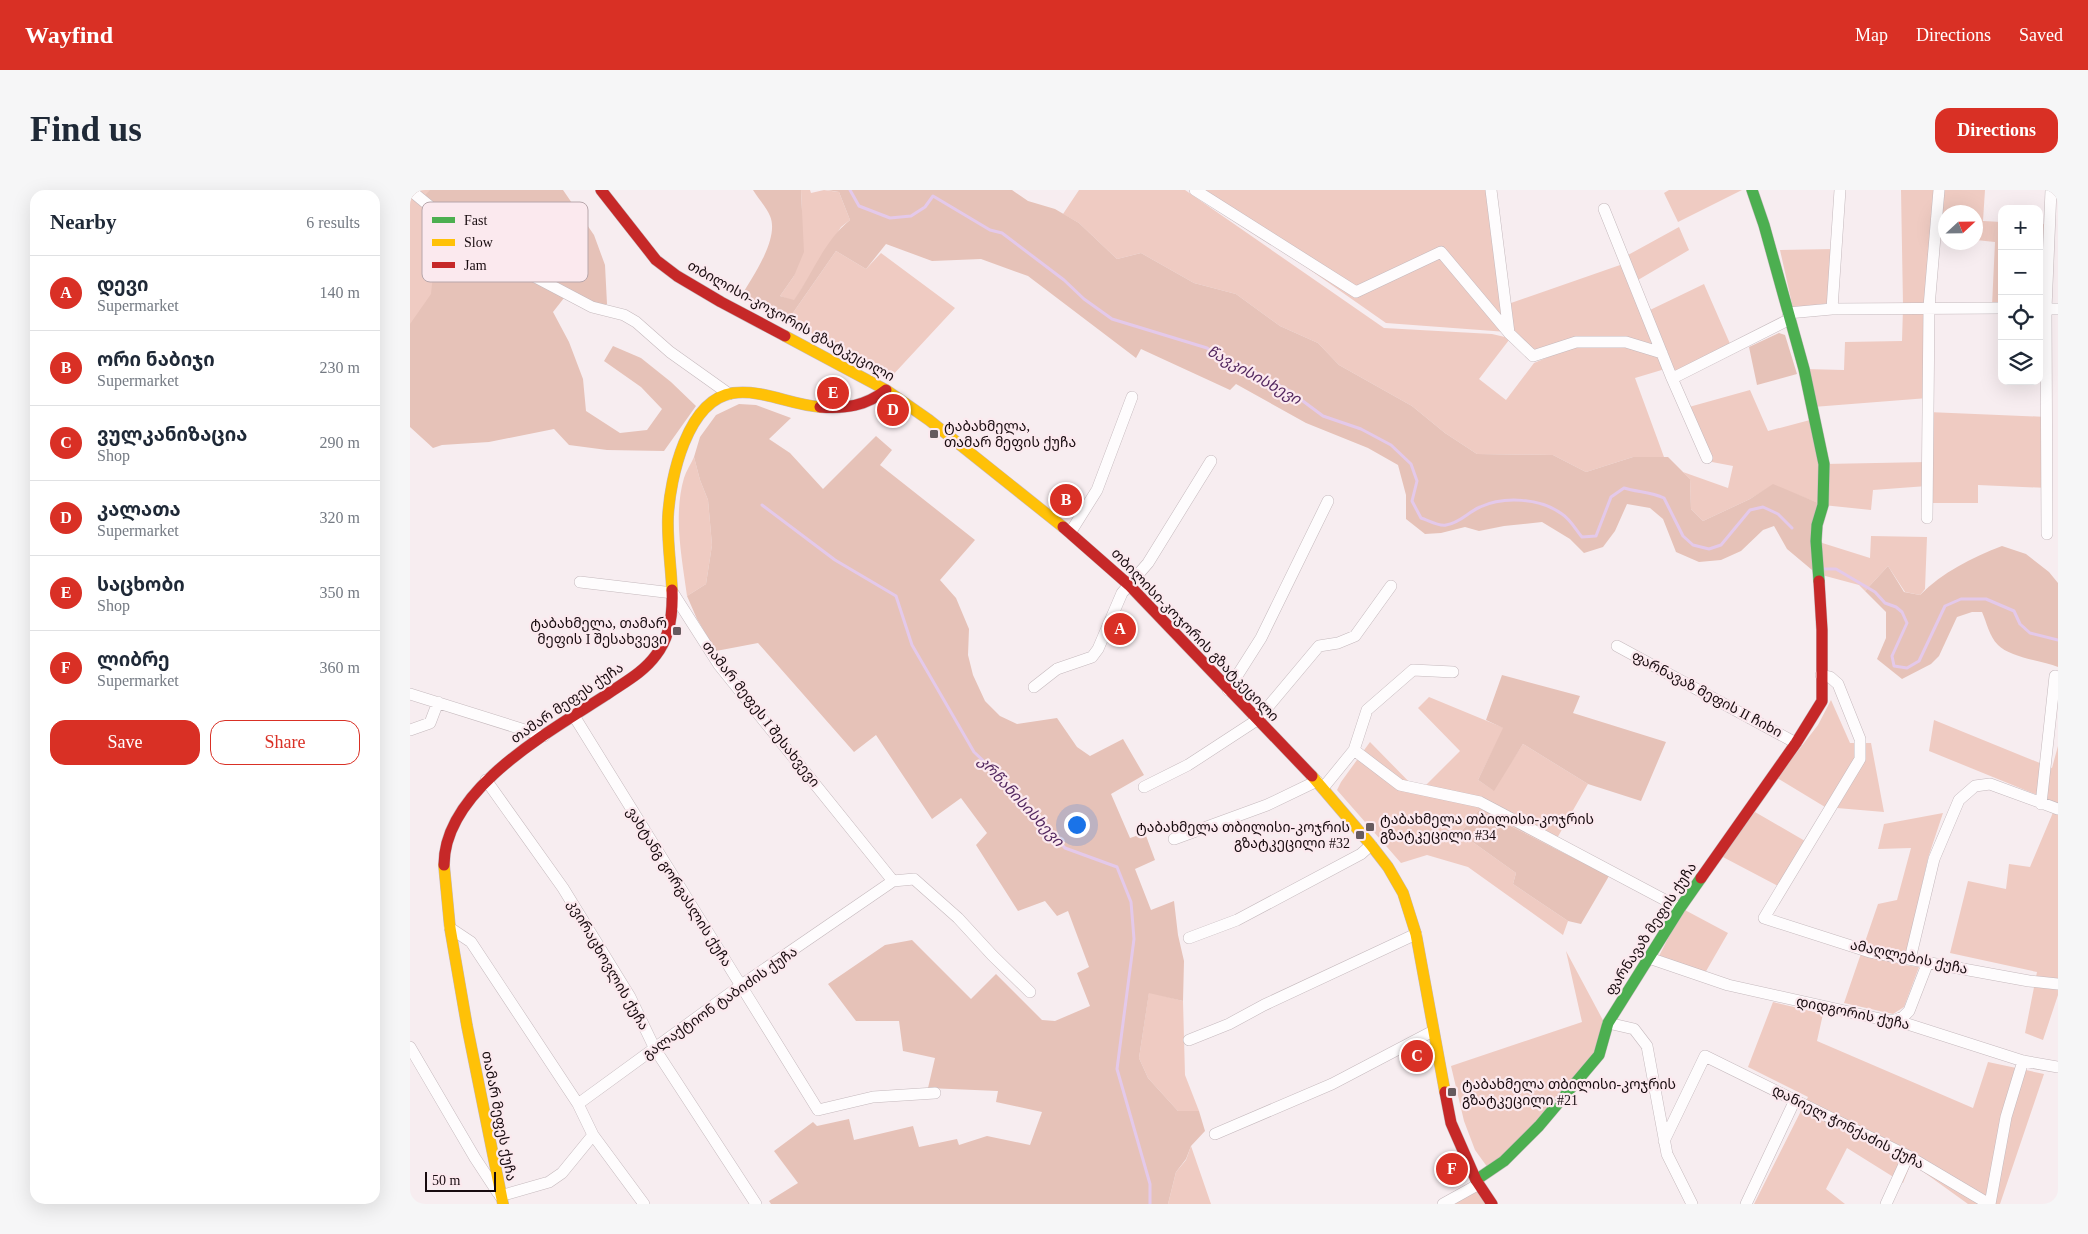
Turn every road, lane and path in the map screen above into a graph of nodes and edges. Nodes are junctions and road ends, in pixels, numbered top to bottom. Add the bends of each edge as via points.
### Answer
1 (410, 190) edge
2 (601, 190) edge
3 (1195, 190) edge
4 (1491, 190) edge
5 (1752, 190) edge
6 (1840, 190) edge
7 (1939, 190) edge
8 (2051, 190) edge
9 (425, 202) edge
10 (1604, 209) dead end
11 (543, 282) edge
12 (1929, 307) junction
13 (1998, 308) edge
14 (2043, 308) edge
15 (1832, 309) junction
16 (2058, 309) edge
17 (1789, 316) junction
18 (1509, 333) junction
19 (1662, 353) junction
20 (1671, 376) junction
21 (886, 390) junction
22 (729, 394) junction
23 (1132, 397) dead end
24 (1706, 458) dead end
25 (1211, 460) dead end
26 (1328, 501) dead end
27 (1927, 518) dead end
28 (1070, 533) junction
29 (2047, 534) dead end
30 (580, 582) dead end
31 (1129, 585) junction
32 (1390, 586) dead end
33 (673, 593) junction
34 (1617, 646) dead end
35 (1454, 672) dead end
36 (1821, 675) junction
37 (2055, 676) dead end
38 (1034, 687) dead end
39 (1228, 690) junction
40 (410, 694) edge
41 (438, 702) junction
42 (574, 716) junction
43 (1257, 720) junction
44 (410, 730) edge
45 (544, 736) junction
46 (1796, 743) junction
47 (1354, 750) junction
48 (486, 780) junction
49 (1320, 784) junction
50 (1144, 787) dead end
51 (2042, 804) junction
52 (2058, 809) edge
53 (1174, 838) dead end
54 (1371, 845) junction
55 (893, 881) junction
56 (1680, 908) junction
57 (450, 928) junction
58 (1416, 934) junction
59 (1189, 938) dead end
60 (1649, 958) junction
61 (1910, 959) junction
62 (1928, 962) junction
63 (2058, 984) edge
64 (740, 986) junction
65 (1030, 992) dead end
66 (1895, 1020) junction
67 (1608, 1023) junction
68 (1433, 1032) junction
69 (1189, 1040) dead end
70 (410, 1047) edge
71 (656, 1048) junction
72 (2024, 1060) junction
73 (2058, 1067) edge
74 (935, 1093) dead end
75 (1795, 1100) junction
76 (578, 1104) junction
77 (1215, 1134) dead end
78 (592, 1135) junction
79 (1664, 1141) junction
80 (1908, 1156) junction
81 (1477, 1182) junction
82 (503, 1201) edge
83 (644, 1204) edge
84 (756, 1204) edge
85 (1443, 1204) edge
86 (1492, 1204) edge
87 (1692, 1204) edge
88 (1746, 1204) edge
89 (1886, 1204) edge
90 (1990, 1204) edge

1 - 9 street
2 - 21 street, თბილისი-კოჯორის გზატკეცილი via 640,242 677,276
3 - 18 street via 1356,292 1441,252
4 - 18 street
5 - 17 street, ფარნავაზ მეფის ქუჩა
6 - 15 street
7 - 12 street
8 - 14 street
10 - 19 street
11 - 22 street via 592,307 624,315 636,322 670,352
12 - 13 street
12 - 15 street
12 - 27 street
14 - 16 street
14 - 29 street
15 - 17 street
17 - 20 street via 1683,373
17 - 36 street, ფარნავაზ მეფის ქუჩა via 1824,464 1824,496 1816,541 1822,630
18 - 19 street via 1536,357 1576,342 1626,342
19 - 20 street
20 - 24 street
21 - 22 street via 858,405 835,407
21 - 28 street, თბილისი-კოჯორის გზატკეცილი via 929,420
22 - 33 street, თამარ მეფეს ქუჩა via 716,399 704,410 690,430 676,462 668,528
23 - 28 street via 1097,490
25 - 31 street via 1148,563
26 - 39 street via 1261,638
28 - 31 street, თბილისი-კოჯორის გზატკეცილი
30 - 33 street
31 - 38 street via 1122,593 1092,657 1057,669
31 - 39 street, თბილისი-კოჯორის გზატკეცილი
32 - 43 street via 1355,636 1319,646
33 - 42 street, თამარ მეფეს ქუჩა via 669,632 654,660
33 - 55 street, თამარ მეფეს I შესახვევი via 719,665
34 - 46 street, ფარნავაზ მეფის II ჩიხი
35 - 47 street via 1413,670 1367,710
36 - 46 street, ფარნავაზ მეფის ქუჩა via 1822,701
36 - 61 street, ამაღლების ქუჩა via 1830,676 1838,684 1860,739 1860,759 1764,918 1870,952
37 - 51 street
39 - 43 street, თბილისი-კოჯორის გზატკეცილი
40 - 41 street
41 - 44 street via 430,723
41 - 45 street
42 - 45 street, თამარ მეფეს ქუჩა
42 - 64 street, ვახტანგ გორგასლის ქუჩა
43 - 49 street, თბილისი-კოჯორის გზატკეცილი
43 - 50 street via 1188,765
45 - 48 street, თამარ მეფეს ქუჩა
46 - 56 street, ფარნავაზ მეფის ქუჩა
47 - 49 street
47 - 56 street via 1400,785 1480,802
48 - 57 street, თამარ მეფეს ქუჩა via 458,815 444,850
48 - 71 street, კვირაცხოვლის ქუჩა via 563,888 630,997
49 - 53 street
49 - 54 street, თბილისი-კოჯორის გზატკეცილი
51 - 52 street
51 - 61 street via 1990,784 1975,786 1958,800 1934,859
54 - 58 street, თბილისი-კოჯორის გზატკეცილი via 1403,893
54 - 59 street via 1361,854 1237,920
55 - 64 street, გალაქტიონ ტაბიძის ქუჩა
55 - 65 street via 914,879 958,918
56 - 60 street, ფარნავაზ მეფის ქუჩა
57 - 76 street via 471,942
57 - 82 street, თამარ მეფეს ქუჩა via 466,1026
58 - 68 street, თბილისი-კოჯორის გზატკეცილი
58 - 69 street
60 - 66 street, დიდგორის ქუჩა via 1728,985
60 - 67 street, ფარნავაზ მეფის ქუჩა
61 - 62 street, ამაღლების ქუჩა
62 - 63 street, ამაღლების ქუჩა
62 - 66 street via 1909,1011
64 - 71 street, გალაქტიონ ტაბიძის ქუჩა
64 - 74 street, ვახტანგ გორგასლის ქუჩა via 818,1110 874,1097
66 - 72 street, დიდგორის ქუჩა
67 - 79 street via 1634,1029 1647,1046
67 - 81 street, ფარნავაზ მეფის ქუჩა via 1599,1055 1539,1126 1504,1161
68 - 77 street via 1332,1084
68 - 81 street, თბილისი-კოჯორის გზატკეცილი via 1451,1123
70 - 82 street
71 - 76 street, გალაქტიონ ტაბიძის ქუჩა
71 - 84 street, კვირაცხოვლის ქუჩა
72 - 73 street, დიდგორის ქუჩა
72 - 90 street via 2006,1117
75 - 79 street, დანიელ ჭონქაძის ქუჩა via 1705,1056
75 - 80 street, დანიელ ჭონქაძის ქუჩა
75 - 88 street
76 - 78 street
78 - 82 street via 562,1172 549,1182
78 - 83 street
79 - 87 street via 1667,1154
80 - 89 street
80 - 90 street, დანიელ ჭონქაძის ქუჩა
81 - 85 street
81 - 86 street, თბილისი-კოჯორის გზატკეცილი

